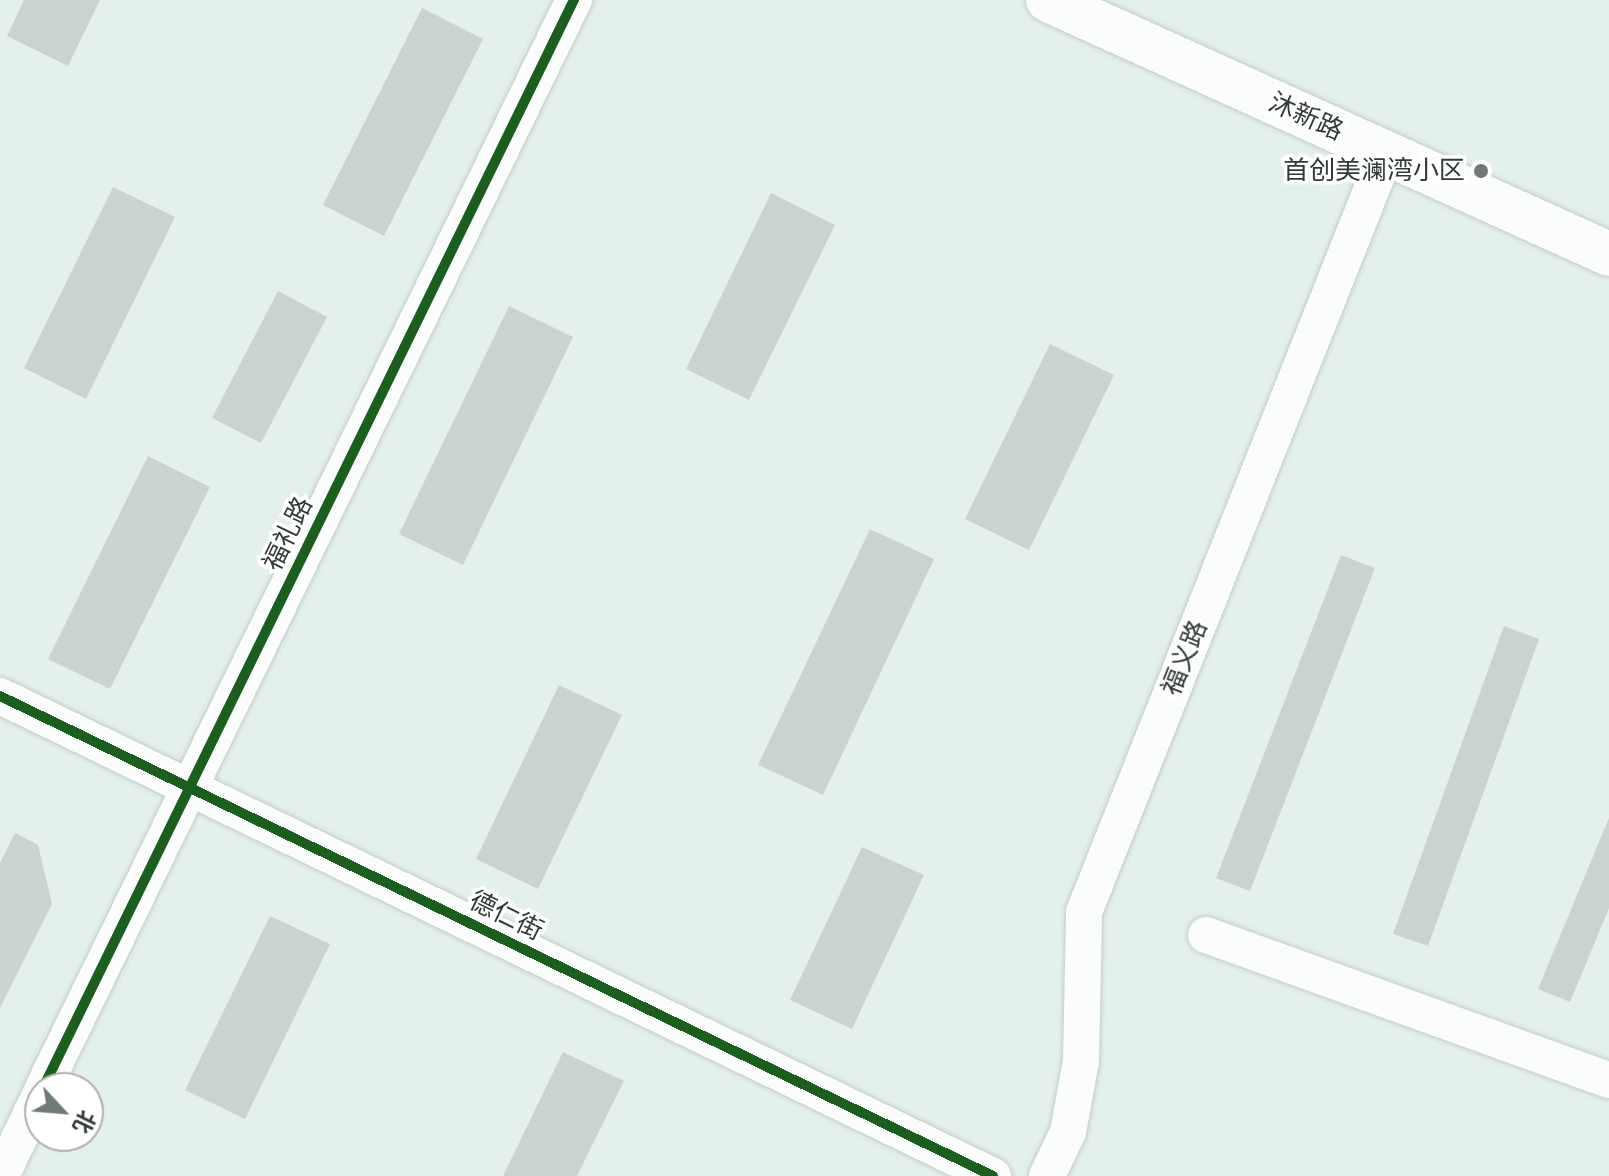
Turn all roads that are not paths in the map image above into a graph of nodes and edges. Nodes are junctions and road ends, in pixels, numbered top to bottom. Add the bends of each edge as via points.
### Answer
1 (574, 0) edge
2 (1070, 5) edge
3 (1386, 153) junction
4 (1609, 254) edge
5 (0, 696) edge
6 (189, 787) junction
7 (1206, 935) dead end
8 (51, 1072) edge
9 (1609, 1080) edge
10 (24, 1128) edge
11 (1, 1176) edge
12 (993, 1176) edge
13 (1047, 1176) edge

1 - 6 street, 福礼路
2 - 3 street, 沐新路
3 - 4 street, 沐新路
3 - 13 street, 福义路 via 1084,912 1081,1061 1068,1132
5 - 6 street, 德仁街
6 - 8 street, 福礼路
6 - 12 street, 德仁街
7 - 9 street
10 - 11 street

